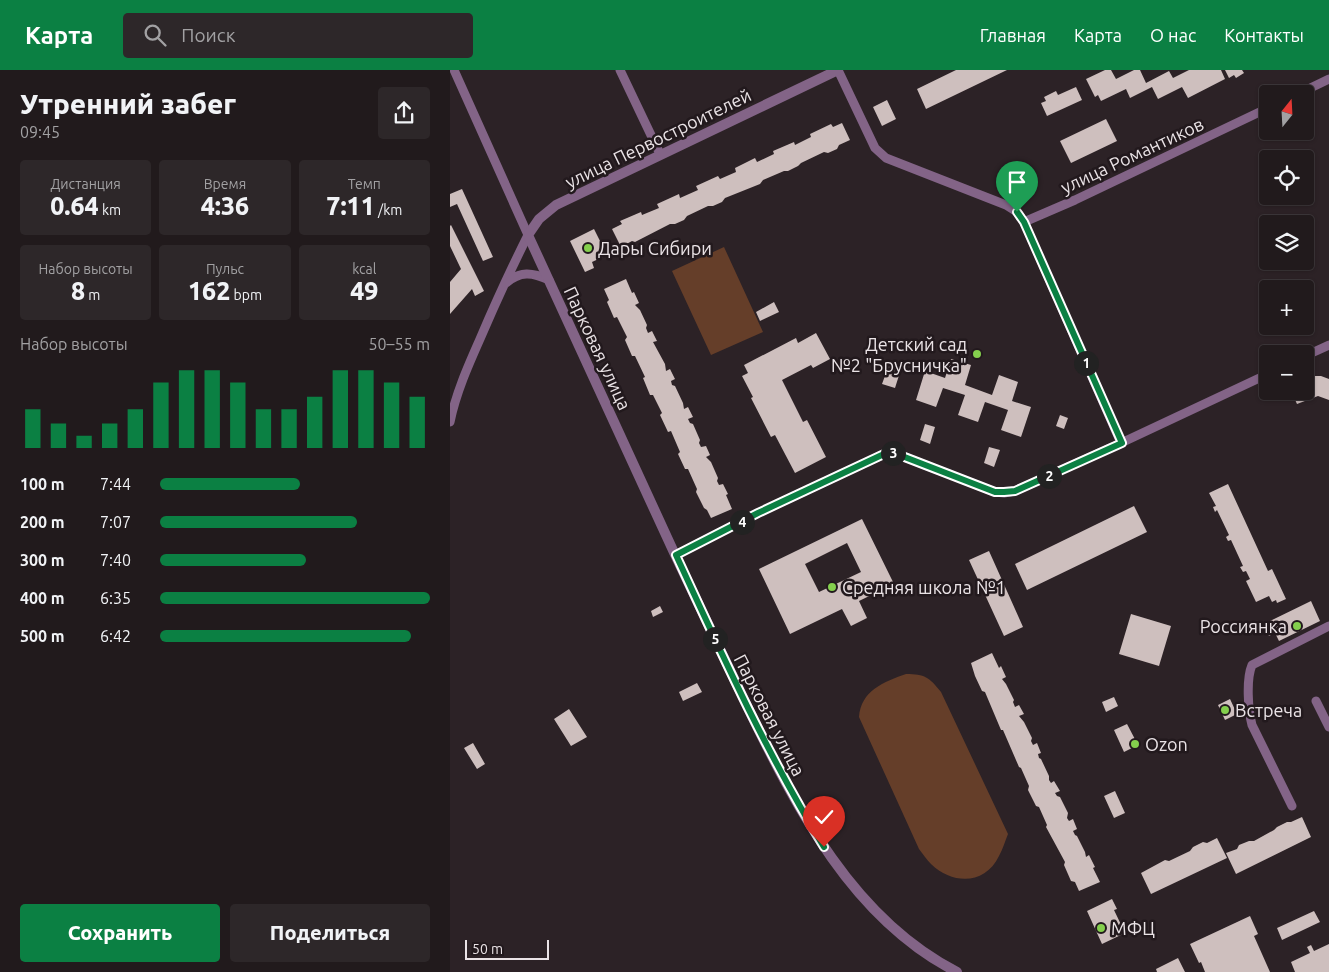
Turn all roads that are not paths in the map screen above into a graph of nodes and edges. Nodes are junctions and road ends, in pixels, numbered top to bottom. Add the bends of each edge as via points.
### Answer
1 (454, 70) edge
2 (620, 70) edge
3 (838, 70) edge
4 (1329, 79) edge
5 (1314, 86) edge
6 (1259, 112) edge
7 (660, 154) junction
8 (1024, 222) junction
9 (528, 235) junction
10 (549, 280) junction
11 (503, 286) junction
12 (1329, 345) edge
13 (1314, 352) edge
14 (1259, 378) edge
15 (450, 422) edge
16 (1122, 443) junction
17 (676, 555) junction
18 (1329, 626) edge
19 (1316, 700) dead end
20 (1329, 727) edge
21 (1292, 806) dead end
22 (957, 972) edge

1 - 9 street
2 - 7 street
3 - 7 street, улица Первостроителей
3 - 8 street via 875,148 886,158 1006,205
4 - 5 street
6 - 8 street, улица Романтиков
7 - 9 street, улица Первостроителей via 556,205 539,219
8 - 16 street
9 - 10 street, Парковая улица
9 - 11 street
10 - 11 street via 531,273 521,274
10 - 17 street, Парковая улица
11 - 15 street via 462,382
12 - 13 street
14 - 16 street
16 - 17 street via 1015,491 1004,492 995,492 893,453 884,454
17 - 22 street, Парковая улица via 764,742 824,847 847,879 887,923
18 - 21 street via 1252,665 1249,673 1252,724
19 - 20 street

